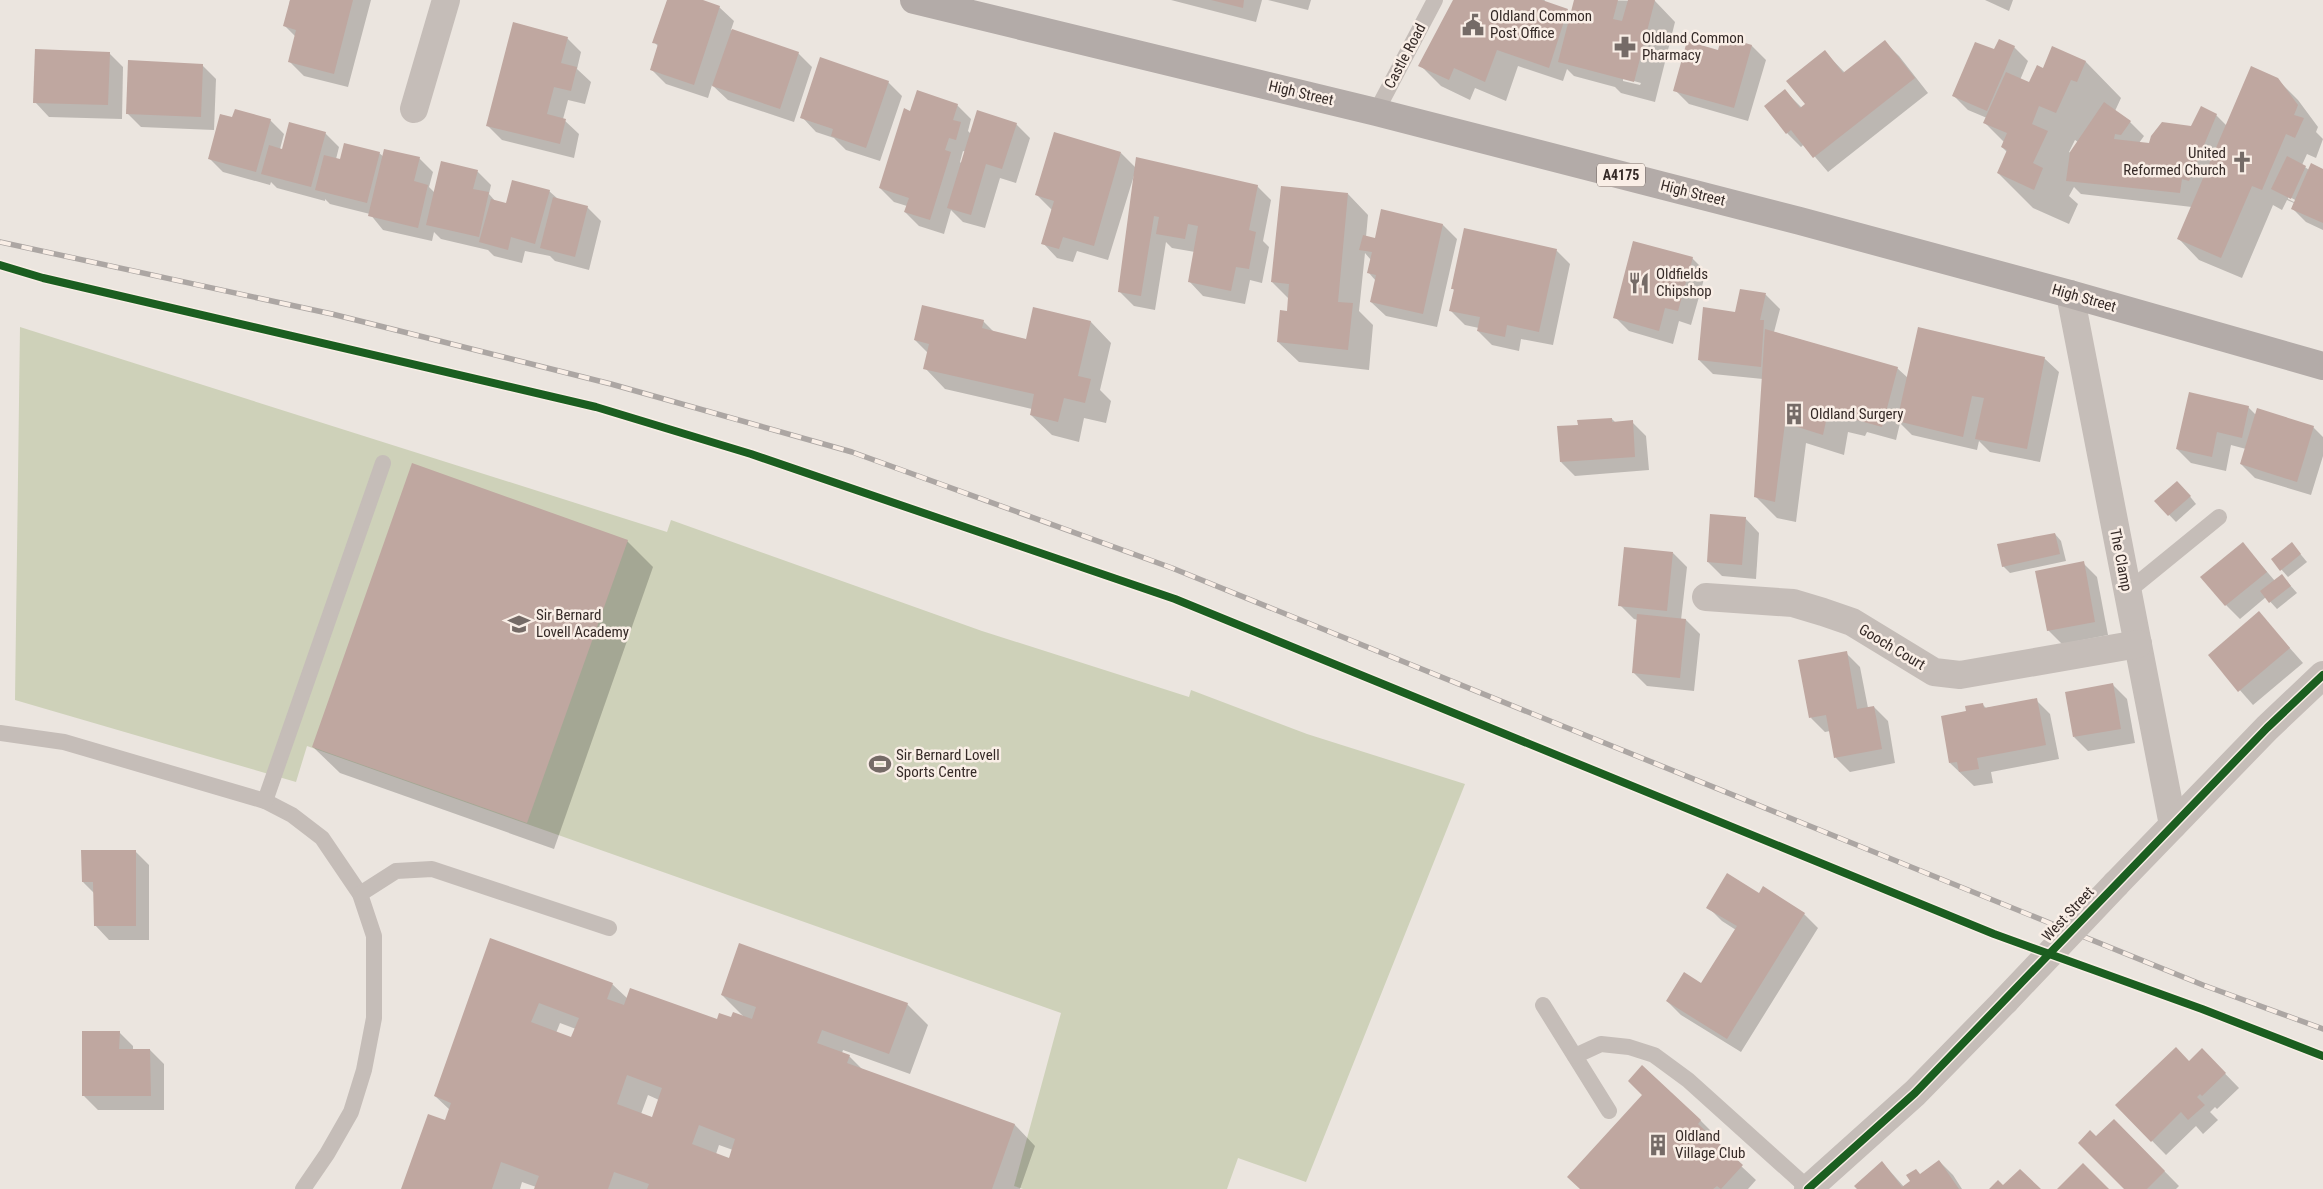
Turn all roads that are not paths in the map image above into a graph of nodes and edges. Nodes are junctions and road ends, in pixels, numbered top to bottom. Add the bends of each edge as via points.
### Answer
1 (446, 0) edge
2 (914, 0) edge
3 (1435, 0) edge
4 (414, 109) dead end
5 (1376, 112) junction
6 (2070, 294) junction
7 (2323, 366) edge
8 (382, 463) dead end
9 (2219, 517) dead end
10 (2127, 592) junction
11 (1706, 597) dead end
12 (2138, 644) junction
13 (2323, 675) edge
14 (0, 733) edge
15 (265, 801) junction
16 (2173, 825) junction
17 (360, 894) junction
18 (609, 928) dead end
19 (1543, 1005) dead end
20 (1574, 1056) junction
21 (1609, 1111) dead end
22 (304, 1189) edge
23 (1809, 1189) edge

1 - 4 street
2 - 5 main road, High Street / A4175
3 - 5 lane, Castle Road
5 - 6 main road, High Street / A4175
6 - 7 main road, High Street / A4175
6 - 10 street, The Clamp
8 - 15 lane
9 - 10 lane
10 - 12 street, The Clamp
11 - 12 street, Gooch Court via 1793,604 1824,612 1852,622 1934,672 1960,675
12 - 16 street, The Clamp
13 - 16 street, West Street
14 - 15 lane via 64,742
15 - 17 lane via 292,815 322,838
16 - 23 street, West Street, bridge via 1915,1093
17 - 18 lane via 396,871 432,869
17 - 22 lane via 374,936 374,1018 364,1070 351,1112
19 - 20 lane
20 - 21 lane
20 - 23 lane via 1602,1044 1630,1046 1654,1056 1688,1080

